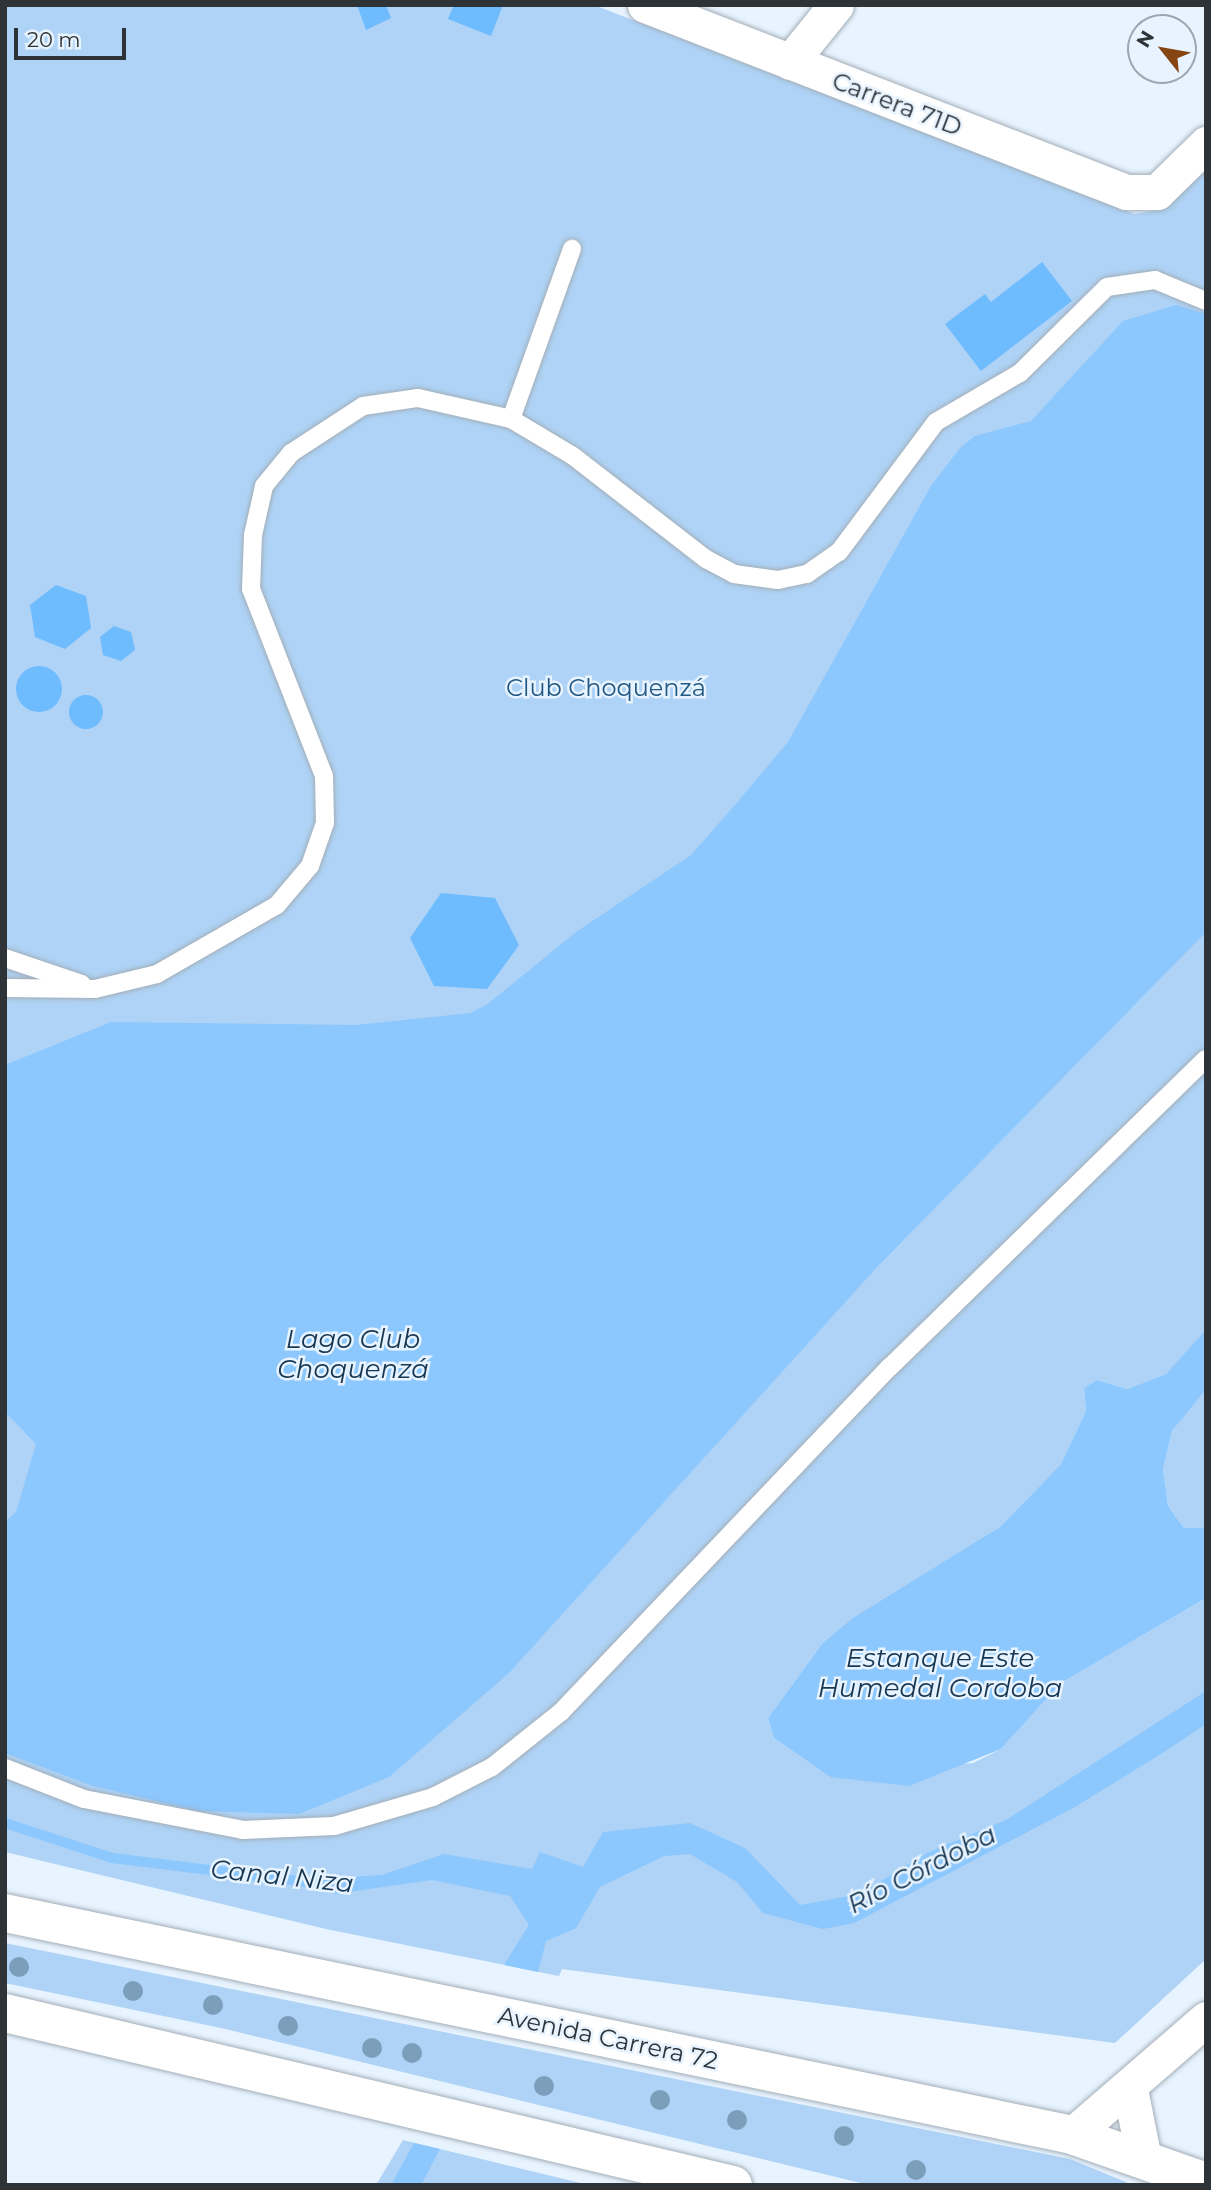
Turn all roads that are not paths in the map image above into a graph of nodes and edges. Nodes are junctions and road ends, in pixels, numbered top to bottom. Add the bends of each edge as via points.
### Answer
1 (645, 5) edge
2 (836, 5) edge
3 (790, 62) junction
4 (1206, 145) edge
5 (572, 249) dead end
6 (1206, 301) edge
7 (511, 419) junction
8 (5, 958) edge
9 (5, 988) edge
10 (95, 989) junction
11 (1206, 1059) edge
12 (5, 1768) edge
13 (5, 1913) edge
14 (5, 2013) edge
15 (1206, 2019) edge
16 (1130, 2088) junction
17 (1072, 2134) junction
18 (1144, 2159) junction
19 (1206, 2182) edge
20 (733, 2185) edge

1 - 3 street, Carrera 71D
2 - 3 street
3 - 4 street, Carrera 71D via 1126,192 1151,195
5 - 7 lane
6 - 7 lane via 1155,280 1107,287 1020,373 936,422 839,552 807,573 778,580 734,574 706,559 573,456
7 - 10 lane via 390,398 313,435 274,473 253,535 251,589 324,776 319,845 295,887 231,936 157,974
8 - 10 lane
9 - 10 lane
11 - 12 lane via 890,1367 561,1712 492,1767 433,1797 334,1826 243,1830 84,1798
13 - 17 highway, Avenida Carrera 72
14 - 20 highway
15 - 16 street
16 - 17 street
16 - 18 street
17 - 18 highway, Avenida Carrera 72
18 - 19 highway, Avenida Carrera 72

